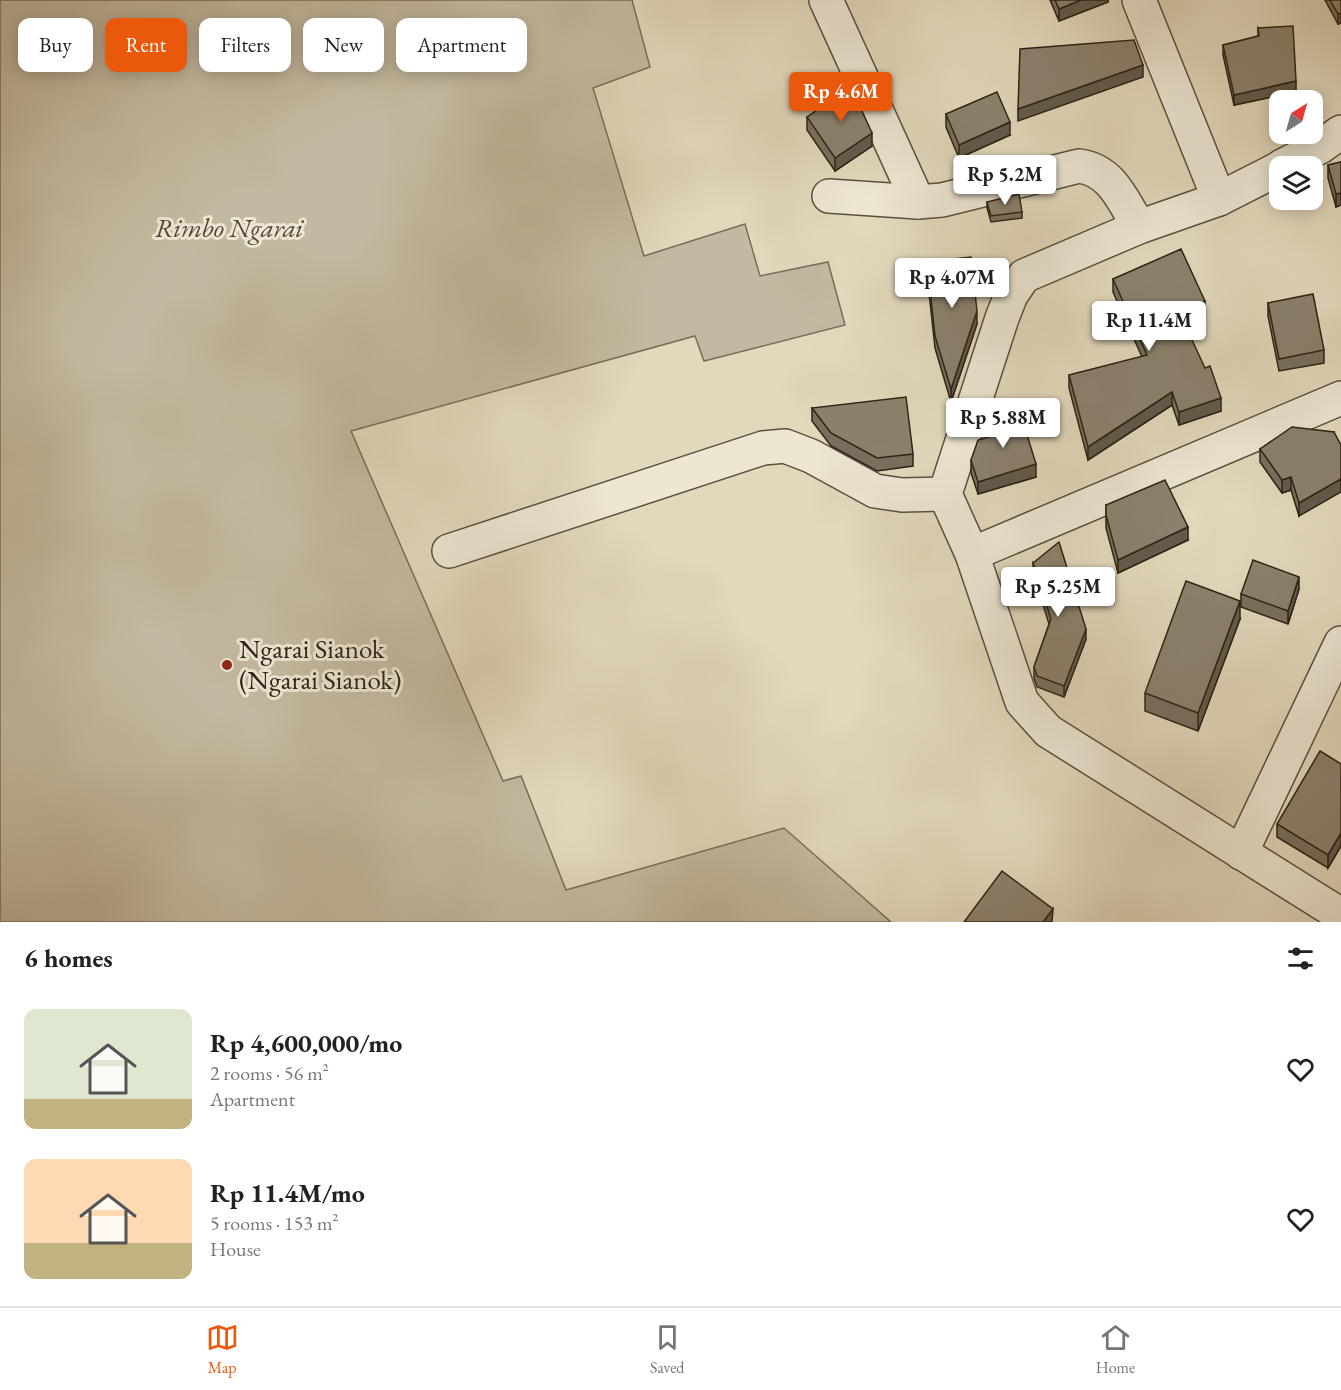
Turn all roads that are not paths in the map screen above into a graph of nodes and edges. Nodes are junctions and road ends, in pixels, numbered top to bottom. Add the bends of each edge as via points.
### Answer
1 (826, 0) edge
2 (1139, 0) edge
3 (1341, 132) edge
4 (1302, 156) edge
5 (1269, 173) edge
6 (829, 196) dead end
7 (1219, 199) junction
8 (918, 202) junction
9 (1139, 227) junction
10 (1341, 398) edge
11 (945, 494) junction
12 (449, 551) dead end
13 (972, 554) junction
14 (1341, 643) edge
15 (1241, 853) junction
16 (1341, 915) edge

1 - 8 street
2 - 7 street
3 - 4 street
5 - 7 street
6 - 8 street
7 - 9 street
8 - 9 street via 942,200 1078,166 1094,168 1108,177
9 - 11 street via 1024,276 1002,318
10 - 13 street
11 - 12 street via 875,491 785,446 763,448
11 - 13 street
13 - 15 street via 1022,702 1048,732
14 - 15 street
15 - 16 street

